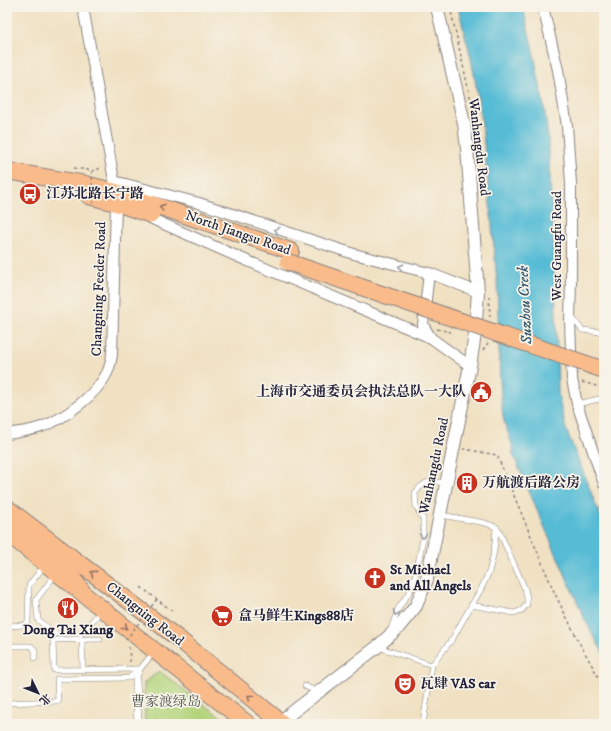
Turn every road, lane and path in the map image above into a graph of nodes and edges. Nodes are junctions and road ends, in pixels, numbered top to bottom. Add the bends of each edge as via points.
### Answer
1 (83, 7) edge
2 (437, 7) edge
3 (543, 7) edge
4 (102, 164) dead end
5 (74, 168) dead end
6 (7, 171) edge
7 (92, 171) junction
8 (7, 181) edge
9 (115, 192) junction
10 (93, 206) dead end
11 (150, 218) dead end
12 (429, 273) junction
13 (478, 292) junction
14 (570, 315) junction
15 (464, 316) junction
16 (424, 325) junction
17 (451, 332) dead end
18 (604, 334) edge
19 (431, 338) junction
20 (604, 358) edge
21 (470, 366) junction
22 (604, 370) edge
23 (572, 379) junction
24 (604, 388) edge
25 (604, 398) edge
26 (577, 404) junction
27 (7, 434) edge
28 (453, 448) junction
29 (446, 483) junction
30 (604, 484) edge
31 (7, 508) edge
32 (440, 515) junction
33 (7, 518) edge
34 (496, 527) junction
35 (9, 537) edge
36 (51, 568) junction
37 (141, 587) dead end
38 (85, 595) junction
39 (157, 600) junction
40 (471, 605) junction
41 (103, 609) junction
42 (172, 611) dead end
43 (7, 626) edge
44 (388, 638) junction
45 (82, 639) junction
46 (100, 639) dead end
47 (126, 640) dead end
48 (7, 646) edge
49 (377, 647) junction
50 (155, 651) junction
51 (35, 658) dead end
52 (432, 665) junction
53 (140, 669) junction
54 (83, 670) junction
55 (136, 680) joint
56 (305, 686) dead end
57 (604, 687) edge
58 (318, 693) junction
59 (7, 703) edge
60 (280, 723) edge
61 (138, 724) edge
62 (248, 724) edge
63 (423, 724) edge

1 - 9 street, Changning Feeder Road
2 - 13 street, Wanhangdu Road via 464,123
3 - 14 street, West Guangfu Road via 558,70 567,126 571,183
4 - 7 path via 101,168
5 - 7 path
6 - 9 main road, North Jiangsu Road via 85,184
7 - 10 path, bridge
8 - 9 main road, North Jiangsu Road via 87,195
12 -> 9 street via 354,254 199,203
9 - 15 main road, North Jiangsu Road via 289,257
9 - 27 street, Changning Feeder Road via 112,355 108,372 92,393 61,418 43,427
11 - 19 street
12 - 13 street
12 - 16 street
13 - 21 street, Wanhangdu Road
14 - 18 lane via 582,330
14 - 23 street, West Guangfu Road
15 - 20 main road
15 - 22 main road, bridge
16 - 17 path
16 - 19 street
19 - 21 street
21 - 28 street, Wanhangdu Road
23 - 24 path
23 - 26 street, West Guangfu Road
25 - 26 lane
26 - 30 street, West Guangfu Road
28 - 29 street, Wanhangdu Road
28 - 57 path via 497,455 556,594
29 - 32 street, Wanhangdu Road
29 -> 44 lane via 430,481 415,493 416,506 423,519 424,539 410,591 398,609
60 -> 31 main road, Changning Road via 180,640
32 - 34 lane
32 - 44 street, Wanhangdu Road via 427,579 421,595 407,618
33 - 38 main road via 56,557
34 - 40 lane via 494,556 489,572
34 - 40 lane via 525,589 526,604 522,610 514,614
35 - 36 main road, Changning Road
36 - 38 main road, Changning Road
36 - 41 lane via 36,600 38,620 56,634 81,634
36 - 43 lane via 29,585 28,622 24,625
37 - 39 path
38 - 41 main road, Changning Road
39 - 42 path
39 - 47 path, bridge
40 - 52 lane via 453,638
41 -> 50 main road, Changning Road
44 - 49 street, Wanhangdu Road
45 - 46 lane
45 - 54 lane
45 - 54 lane via 53,640 54,670
48 - 51 lane via 31,646 35,650
49 - 52 lane
49 - 58 street, Wanhangdu Road
50 - 53 lane
50 - 62 main road, Changning Road
52 - 63 lane
53 - 54 lane
53 - 55 lane
53 - 59 lane via 129,678 57,679 58,701
55 - 61 street
56 - 58 lane
58 - 60 street, Wanhangdu Road

